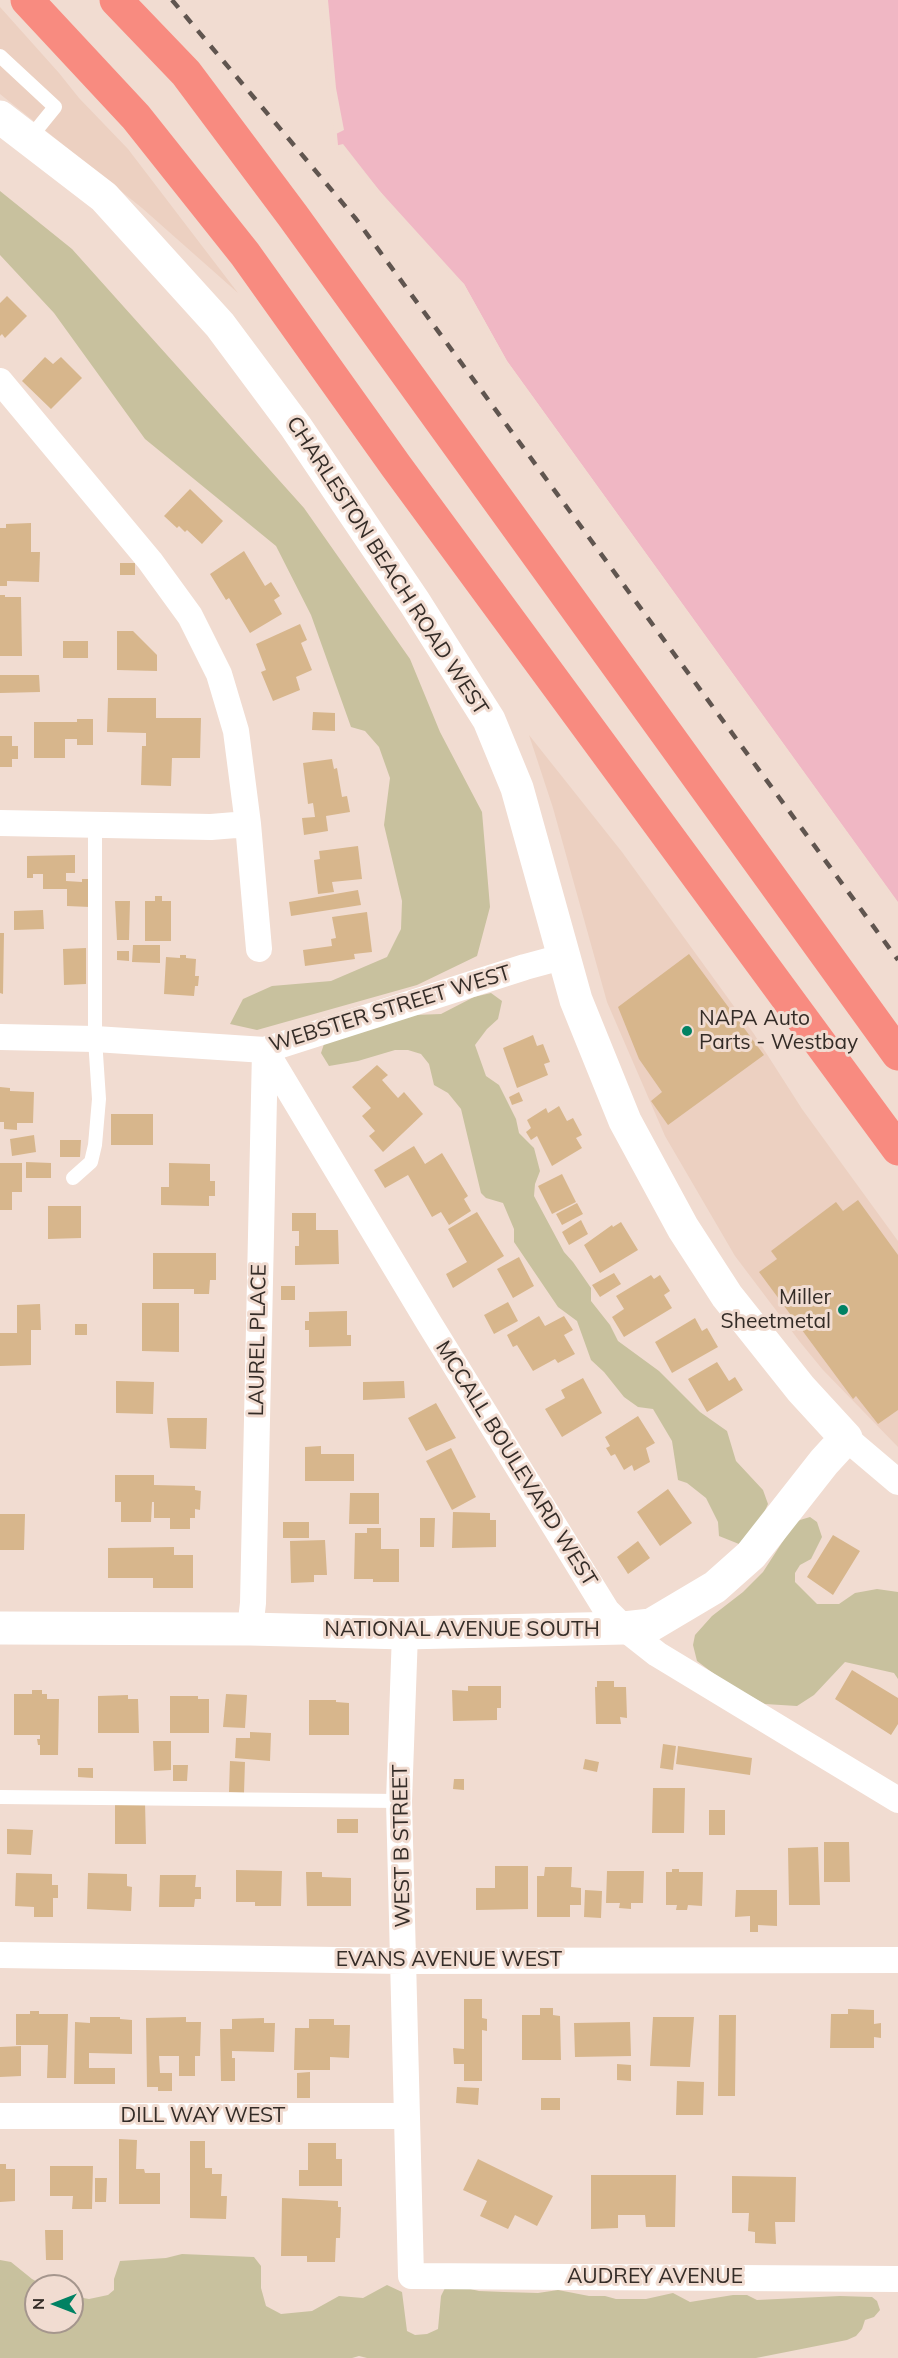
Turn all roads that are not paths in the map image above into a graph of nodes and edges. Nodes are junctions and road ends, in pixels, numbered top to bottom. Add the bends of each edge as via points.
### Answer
1 (27, 0) edge
2 (116, 0) edge
3 (0, 56) edge
4 (0, 117) edge
5 (29, 139) junction
6 (0, 381) edge
7 (0, 823) edge
8 (248, 824) junction
9 (95, 825) junction
10 (260, 949) dead end
11 (562, 957) junction
12 (0, 1037) edge
13 (95, 1039) junction
14 (265, 1050) junction
15 (898, 1054) edge
16 (898, 1149) edge
17 (74, 1178) dead end
18 (846, 1438) junction
19 (898, 1482) edge
20 (0, 1628) edge
21 (624, 1628) junction
22 (250, 1629) junction
23 (405, 1633) junction
24 (0, 1797) edge
25 (898, 1800) edge
26 (399, 1801) junction
27 (0, 1955) edge
28 (898, 1960) edge
29 (404, 1961) junction
30 (0, 2116) edge
31 (406, 2116) junction
32 (411, 2276) joint
33 (898, 2279) edge

1 - 16 highway via 136,117 245,254
2 - 15 highway via 186,73 293,216
3 - 5 lane via 55,107
4 - 5 main road, CHARLESTON BEACH ROAD WEST
5 - 11 main road, CHARLESTON BEACH ROAD WEST via 104,197 220,325 296,427 415,603 489,720 513,778
6 - 8 street via 150,561 190,616 219,674 236,731
7 - 9 street
8 - 9 street
8 - 10 street
9 - 13 lane
11 - 14 street, WEBSTER STREET WEST
11 - 18 main road, CHARLESTON BEACH ROAD WEST via 612,1092 683,1228 758,1337
12 - 13 street, WEBSTER STREET WEST
13 - 14 street, WEBSTER STREET WEST
13 - 17 lane via 99,1099 95,1145 91,1162
14 - 21 street, MCCALL BOULEVARD WEST via 607,1611
14 - 22 street, LAUREL PLACE
18 - 19 street, CHARLESTON BEACH ROAD WEST
18 - 21 main road, NATIONAL AVENUE SOUTH via 751,1555 715,1587 651,1625
20 - 22 main road, NATIONAL AVENUE SOUTH
21 - 23 main road, NATIONAL AVENUE SOUTH
21 - 25 street, MCCALL BOULEVARD WEST via 657,1654
22 - 23 main road, NATIONAL AVENUE SOUTH
23 - 26 street, WEST B STREET
24 - 26 lane
26 - 29 street, WEST B STREET
27 - 29 street, EVANS AVENUE WEST
28 - 29 street, EVANS AVENUE WEST
29 - 31 street, WEST B STREET
30 - 31 street, DILL WAY WEST
31 - 32 street, WEST B STREET
32 - 33 street, AUDREY AVENUE

